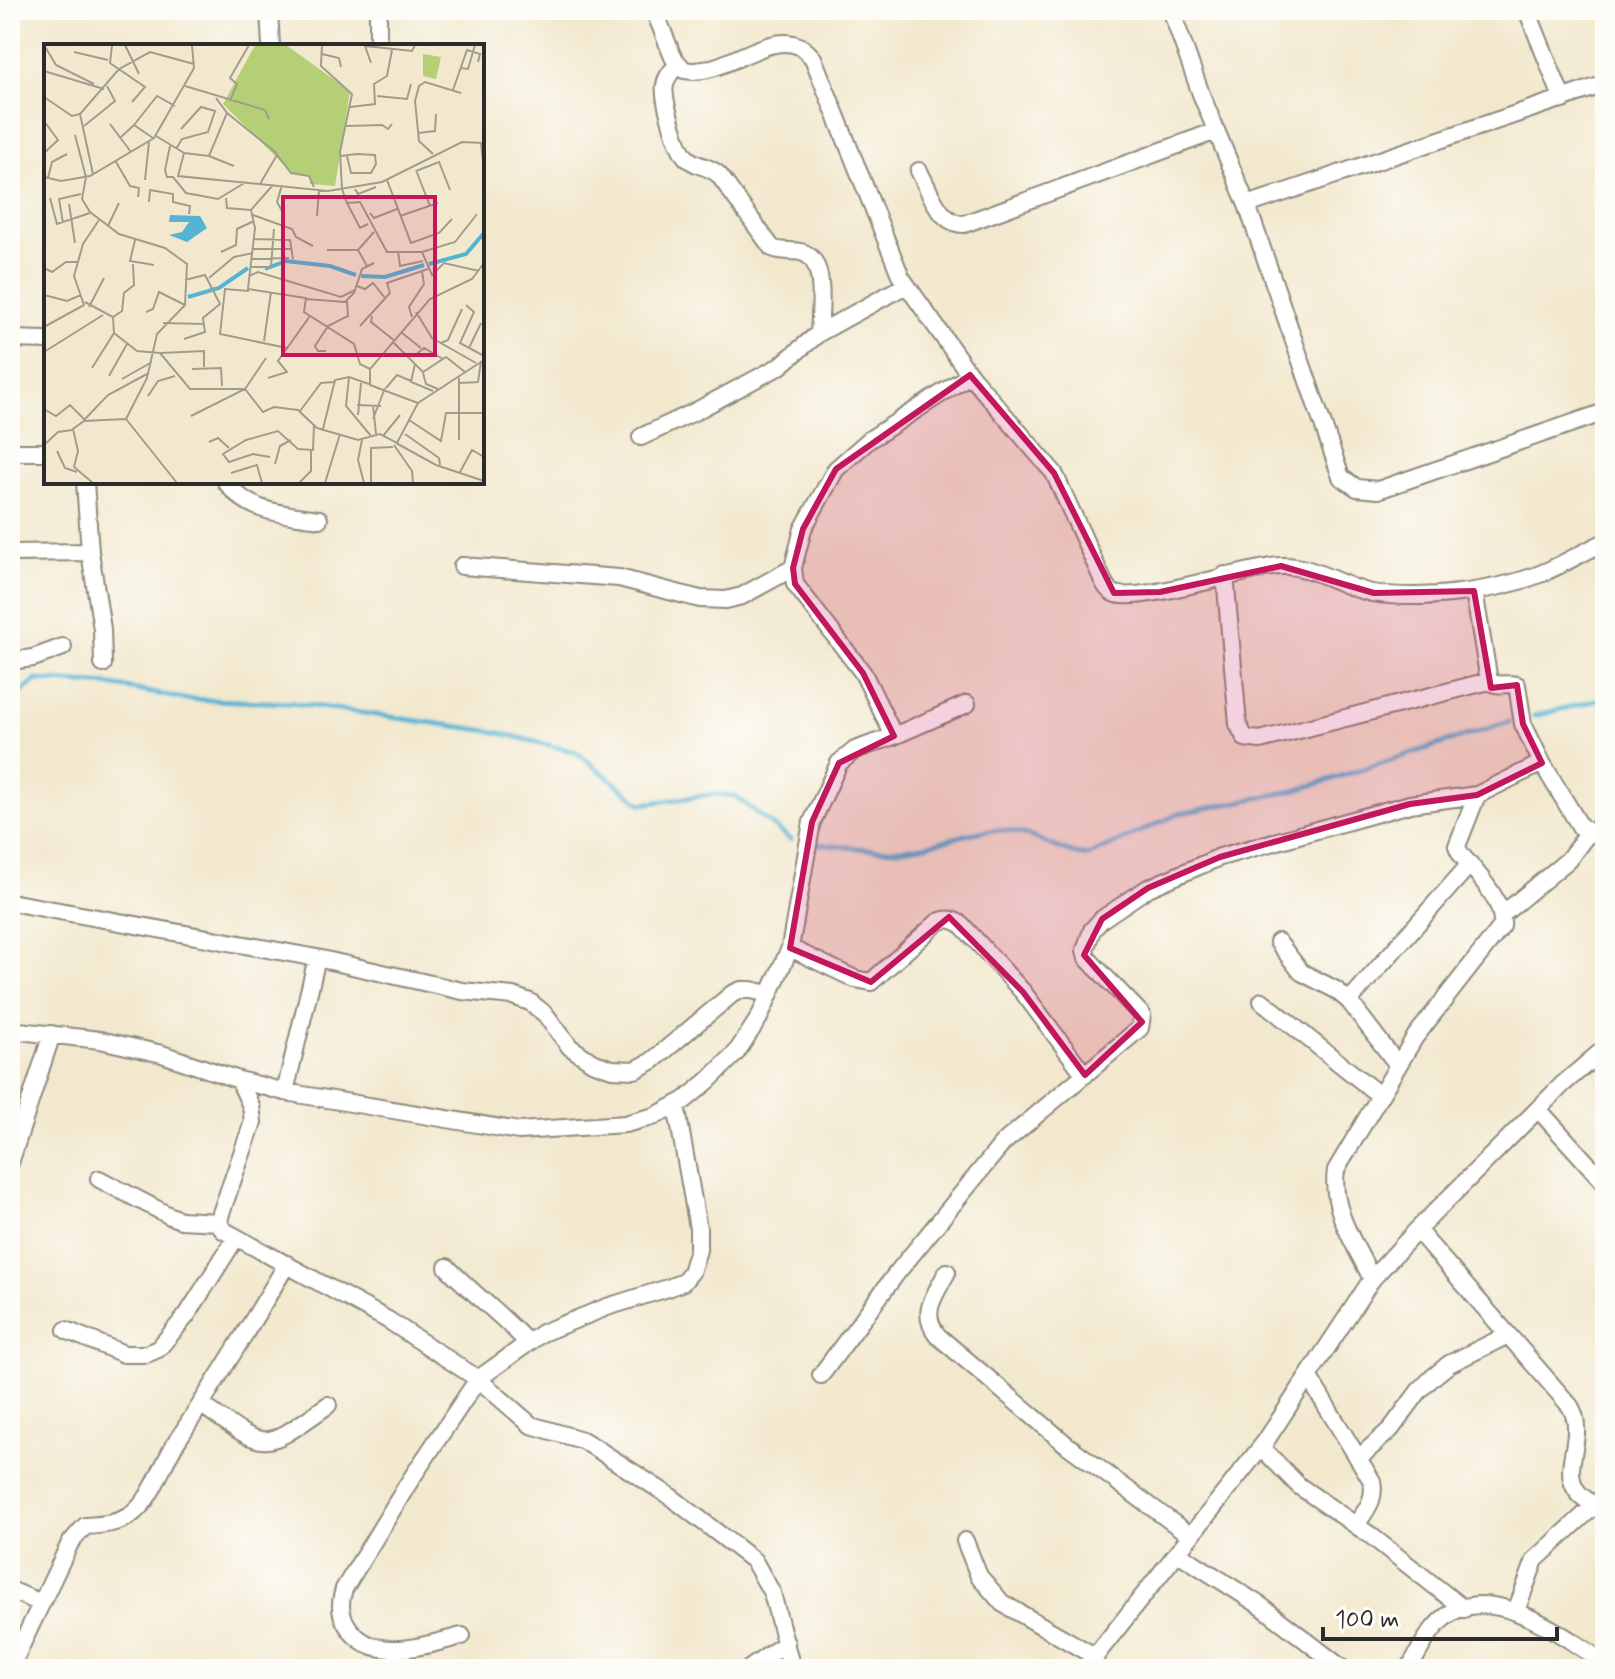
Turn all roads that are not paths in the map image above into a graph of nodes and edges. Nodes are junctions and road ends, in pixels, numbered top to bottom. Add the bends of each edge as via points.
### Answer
1 (269, 10) edge
2 (378, 10) edge
3 (654, 10) edge
4 (1171, 10) edge
5 (1527, 10) edge
6 (271, 44) edge
7 (378, 44) edge
8 (678, 64) junction
9 (1605, 84) edge
10 (1563, 100) junction
11 (1216, 131) junction
12 (919, 171) dead end
13 (1247, 205) junction
14 (906, 285) junction
15 (819, 333) junction
16 (10, 339) edge
17 (44, 340) edge
18 (970, 375) junction
19 (1605, 412) edge
20 (641, 437) dead end
21 (10, 452) edge
22 (44, 452) edge
23 (85, 484) edge
24 (228, 484) edge
25 (319, 519) dead end
26 (1605, 542) edge
27 (90, 552) junction
28 (10, 553) edge
29 (462, 566) dead end
30 (793, 568) junction
31 (1225, 575) junction
32 (1474, 591) junction
33 (63, 647) dead end
34 (10, 661) edge
35 (103, 664) dead end
36 (1489, 681) junction
37 (967, 704) dead end
38 (894, 736) junction
39 (1542, 763) junction
40 (1477, 795) junction
41 (1605, 816) edge
42 (1589, 832) junction
43 (1470, 864) junction
44 (10, 902) edge
45 (1503, 914) junction
46 (1278, 942) dead end
47 (790, 948) junction
48 (317, 958) junction
49 (769, 994) junction
50 (1262, 1001) dead end
51 (1349, 1001) junction
52 (10, 1030) edge
53 (52, 1034) junction
54 (1605, 1048) edge
55 (1077, 1064) junction
56 (1397, 1064) junction
57 (239, 1080) junction
58 (285, 1092) junction
59 (1379, 1095) junction
60 (676, 1105) junction
61 (1538, 1109) junction
62 (10, 1163) edge
63 (99, 1179) dead end
64 (1605, 1183) edge
65 (219, 1222) junction
66 (1417, 1230) junction
67 (235, 1239) junction
68 (287, 1264) junction
69 (447, 1267) dead end
70 (947, 1272) dead end
71 (1372, 1279) junction
72 (66, 1330) dead end
73 (1508, 1335) junction
74 (527, 1342) junction
75 (821, 1375) dead end
76 (1308, 1376) junction
77 (478, 1379) junction
78 (202, 1405) junction
79 (328, 1405) dead end
80 (1261, 1447) junction
81 (1359, 1458) junction
82 (1600, 1508) edge
83 (1356, 1525) junction
84 (1191, 1536) junction
85 (965, 1541) dead end
86 (1178, 1553) junction
87 (10, 1590) edge
88 (41, 1603) junction
89 (1464, 1609) junction
90 (1516, 1611) junction
91 (462, 1636) dead end
92 (786, 1643) junction
93 (1091, 1663) edge
94 (1604, 1663) edge
95 (10, 1669) edge
96 (749, 1669) edge
97 (792, 1669) edge
98 (1343, 1669) edge
99 (1409, 1669) edge

1 - 6 street
2 - 7 street
3 - 8 street
4 - 11 street
5 - 10 street
8 - 14 street via 684,70 705,72 785,43 800,46 813,58
8 - 15 street via 664,86 681,148 687,158 719,175 772,248 810,256 820,279
9 - 10 street
10 - 13 street
11 - 12 street via 964,224 945,219
11 - 13 street
13 - 19 street via 1341,477 1357,488 1378,490
14 - 15 street
14 - 18 street
15 - 20 street via 780,366
16 - 17 street
18 - 30 street via 869,440 836,469 803,529
18 - 31 street via 1054,473 1100,574 1114,593 1160,592
21 - 22 street
23 - 27 street
24 - 25 street via 245,503 259,509
26 - 32 street via 1540,574
27 - 28 street
27 - 35 street
29 - 30 street via 619,578 700,599 726,600
30 - 38 street via 795,584 863,673
31 - 32 street via 1281,566 1374,593
31 - 36 street via 1238,724 1245,738 1260,740
32 - 36 street
33 - 34 street
36 - 39 street via 1517,685 1523,724
37 - 38 street
38 - 47 street via 855,750 839,763 812,822
39 - 40 street
39 - 42 street via 1580,826
40 - 43 street via 1458,840 1459,852
40 - 55 street via 1410,804 1220,857 1148,888 1102,919 1086,943 1087,958 1142,1015 1140,1028
41 - 42 street via 1597,831
42 - 45 street via 1568,860
43 - 45 street
43 - 51 street
44 - 48 street
45 - 56 street via 1493,940
46 - 51 street via 1301,972
47 - 49 street
47 - 55 street via 871,982 938,922 953,919 1023,992
48 - 49 street via 530,1002 570,1047 592,1062 626,1070 652,1061 732,994
48 - 58 street
49 - 60 street via 736,1053
50 - 59 street
51 - 56 street
52 - 53 street
53 - 57 street via 162,1054
53 - 62 street
54 - 61 street
55 - 75 street via 1003,1143
56 - 59 street
57 - 58 street
57 - 65 street via 253,1122
58 - 60 street via 519,1131 625,1124
59 - 71 street via 1335,1178 1338,1205
60 - 74 street via 698,1228 691,1272 683,1282
61 - 64 street
61 - 66 street
63 - 65 street via 181,1220
65 - 67 street
66 - 71 street
66 - 73 street
67 - 68 street
67 - 72 street via 187,1315 158,1349 124,1354
68 - 77 street via 388,1320
68 - 78 street
69 - 74 street
70 - 84 street via 928,1315 938,1336 1067,1445
71 - 76 street
73 - 81 street via 1432,1378 1391,1429
73 - 82 street via 1575,1414 1572,1479 1575,1488
74 - 77 street
76 - 80 street
76 - 81 street
77 - 91 street via 358,1563 341,1599 349,1630 367,1645 390,1649
77 - 92 street via 531,1425 582,1440 754,1561 772,1593
78 - 79 street via 241,1433 264,1441 282,1437
78 - 88 street via 131,1515 80,1530
80 - 83 street via 1299,1486
80 - 84 street
81 - 83 street via 1374,1492
82 - 90 street via 1535,1560
83 - 89 street
84 - 86 street
85 - 93 street via 979,1576 1002,1603
86 - 93 street
86 - 98 street via 1261,1606
87 - 88 street
88 - 95 street
89 - 90 street
89 - 99 street via 1441,1620
90 - 94 street
92 - 96 street
92 - 97 street

